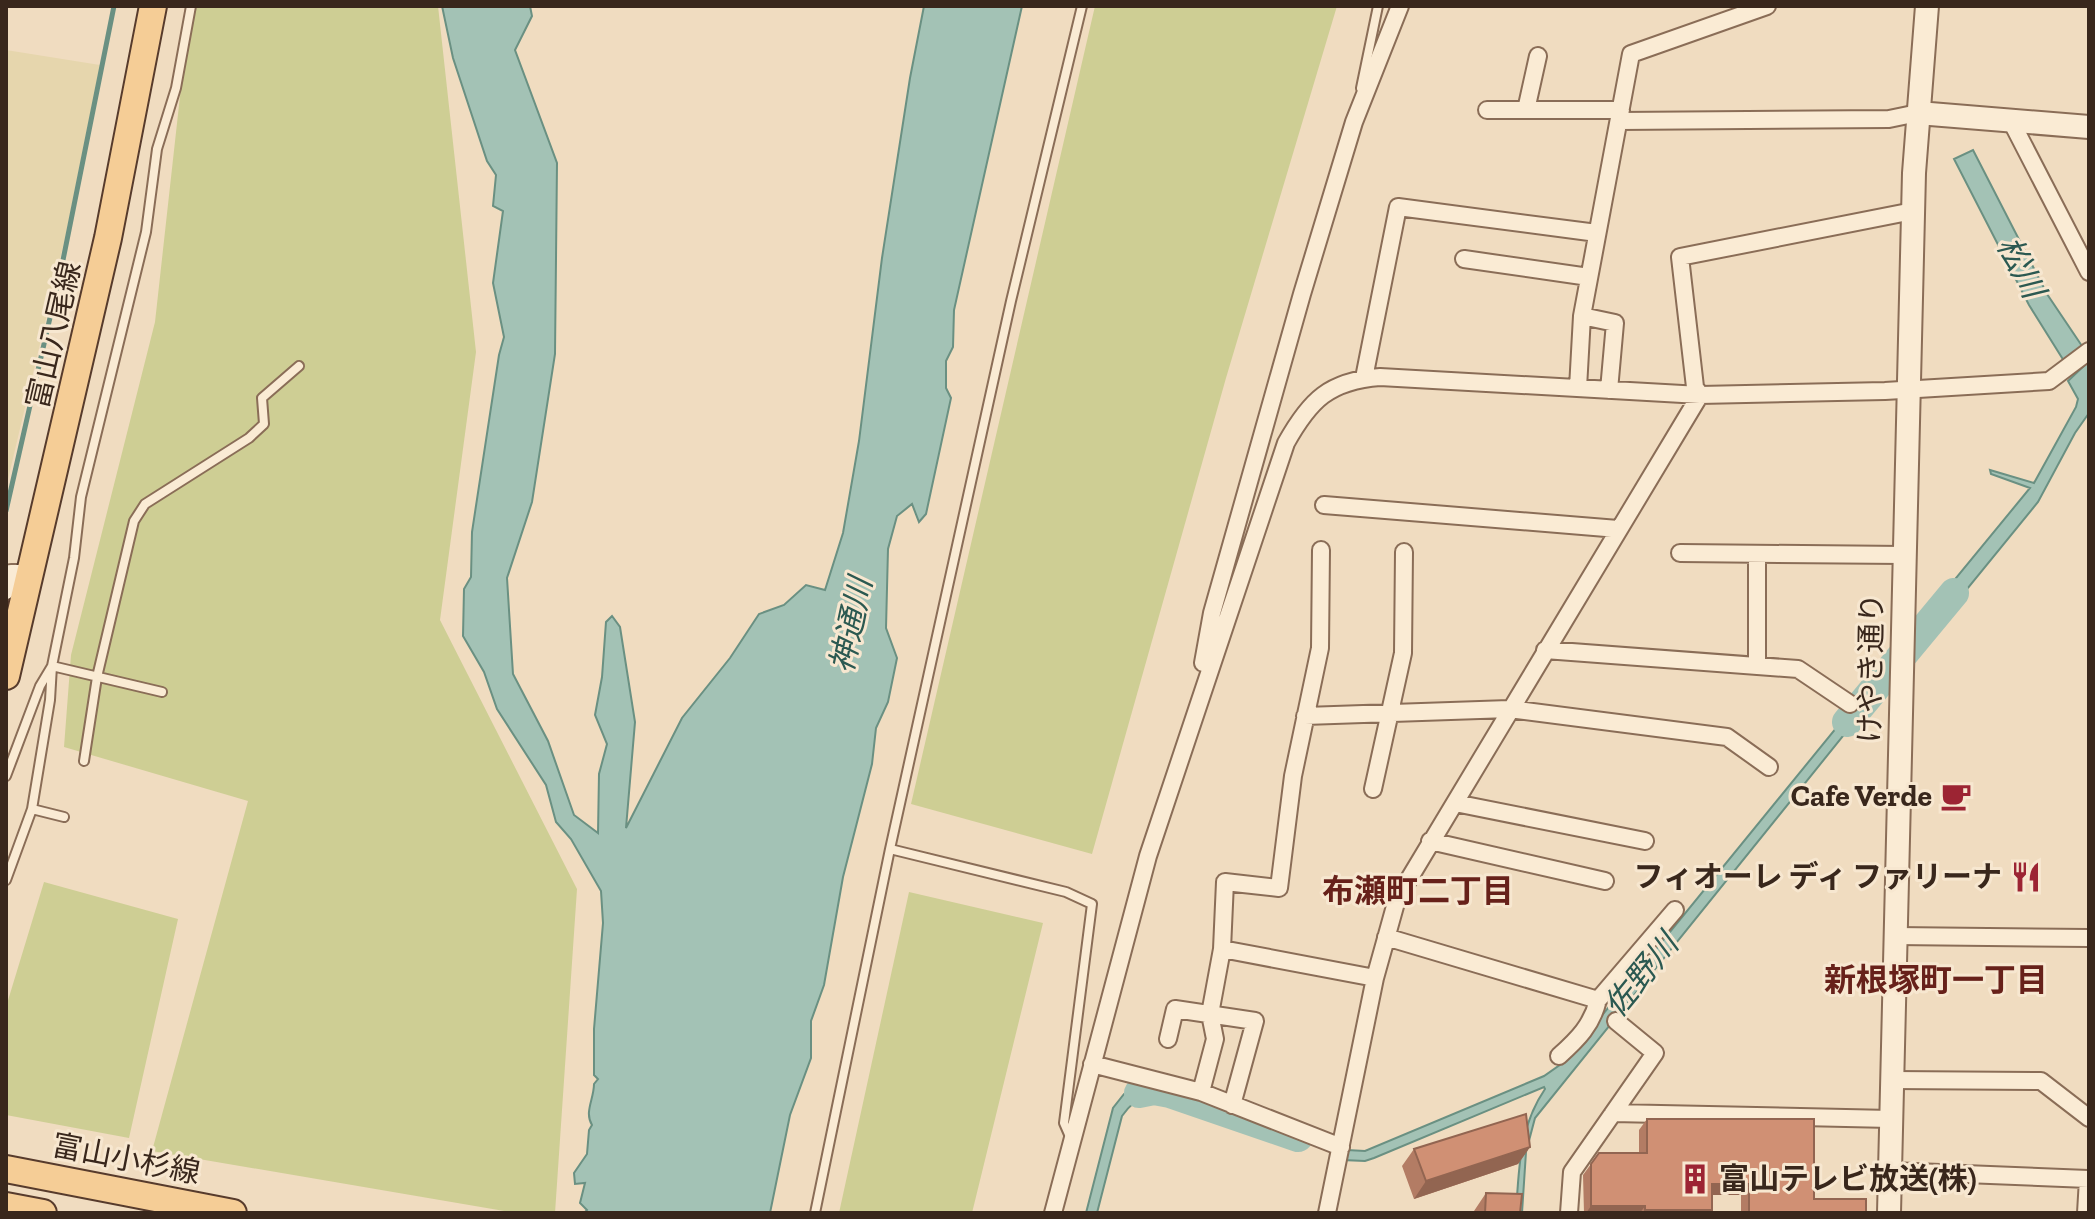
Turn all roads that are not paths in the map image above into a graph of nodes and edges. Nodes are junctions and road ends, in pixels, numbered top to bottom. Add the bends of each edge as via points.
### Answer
1 (153, 6) edge
2 (191, 6) edge
3 (1082, 6) edge
4 (1378, 6) edge
5 (1400, 6) edge
6 (1767, 6) edge
7 (1927, 6) edge
8 (1538, 56) dead end
9 (1487, 110) dead end
10 (1526, 110) junction
11 (1918, 113) junction
12 (1620, 116) junction
13 (2010, 119) junction
14 (1354, 122) junction
15 (2089, 127) edge
16 (1913, 211) junction
17 (1597, 233) junction
18 (1464, 259) dead end
19 (2089, 272) edge
20 (1589, 277) junction
21 (1582, 316) junction
22 (2089, 351) edge
23 (299, 366) dead end
24 (1364, 378) junction
25 (1578, 388) junction
26 (1609, 390) junction
27 (1907, 391) junction
28 (1700, 395) junction
29 (1324, 505) dead end
30 (1618, 529) junction
31 (1321, 550) dead end
32 (1404, 552) dead end
33 (1680, 553) dead end
34 (1757, 554) junction
35 (1904, 555) junction
36 (32, 573) junction
37 (6, 591) edge
38 (1545, 650) junction
39 (52, 666) junction
40 (1757, 666) junction
41 (6, 676) edge
42 (97, 677) junction
43 (162, 692) dead end
44 (1850, 704) dead end
45 (1509, 709) junction
46 (1390, 713) junction
47 (1194, 716) junction
48 (1305, 716) junction
49 (84, 761) dead end
50 (1769, 767) dead end
51 (6, 776) edge
52 (1373, 789) dead end
53 (1455, 803) junction
54 (32, 809) junction
55 (64, 817) dead end
56 (1430, 841) junction
57 (1645, 841) dead end
58 (890, 849) junction
59 (6, 880) edge
60 (1605, 881) dead end
61 (1675, 910) dead end
62 (1895, 936) junction
63 (1386, 937) junction
64 (2089, 938) edge
65 (1222, 949) junction
66 (1375, 978) junction
67 (1598, 1000) junction
68 (1210, 1014) junction
69 (1616, 1021) dead end
70 (1168, 1039) dead end
71 (1559, 1056) dead end
72 (1092, 1064) junction
73 (1892, 1080) junction
74 (1201, 1092) junction
75 (1232, 1105) junction
76 (1613, 1113) junction
77 (2089, 1118) edge
78 (1891, 1119) junction
79 (1071, 1140) junction
80 (1341, 1147) junction
81 (6, 1169) edge
82 (1890, 1171) junction
83 (6, 1206) edge
84 (1329, 1210) edge
85 (43, 1213) edge
86 (233, 1213) edge
87 (815, 1213) edge
88 (1053, 1213) edge
89 (1569, 1213) edge
90 (1889, 1213) edge
91 (2086, 1213) edge

1 - 36 main road, 富山八尾線 via 108,238
2 - 39 lane via 176,88 157,149 146,232 81,497
3 - 58 lane
4 - 14 lane
5 - 14 street
6 - 12 street via 1631,54
7 - 11 street, けやき通り
8 - 10 street
9 - 10 street
10 - 12 street
11 - 12 street via 1889,119
11 - 13 street
11 - 16 street, けやき通り
12 - 17 street
13 - 15 street
13 - 19 street
14 - 47 street via 1212,613
16 - 27 street, けやき通り
16 - 28 street via 1680,257
17 - 20 street
17 - 24 street via 1398,207
18 - 20 street
20 - 21 street
21 - 25 street
21 - 26 street via 1615,323
22 - 27 street via 2049,381
23 - 42 lane via 262,398 264,424 249,438 145,504 134,521
24 - 25 street
24 - 47 street via 1316,400 1286,443
25 - 26 street
26 - 28 street
27 - 28 street
27 - 35 street, けやき通り
28 - 30 street
29 - 30 street
30 - 38 street
31 - 48 street via 1320,648
32 - 46 street via 1403,653
33 - 34 street
34 - 35 street
34 - 40 street
35 - 62 street, けやき通り
36 - 37 street via 11,573
36 - 41 main road, 富山八尾線
38 - 40 street
38 - 45 street
39 - 42 lane
39 - 51 lane
39 - 54 lane
40 - 44 street via 1798,669
42 - 43 lane
42 - 49 lane
45 - 46 street
45 - 50 street via 1727,737
45 - 53 street
46 - 48 street
46 - 52 street
47 - 72 street via 1148,856
48 - 65 street via 1279,888 1225,882
53 - 56 street
53 - 57 street
54 - 55 lane
54 - 59 lane
56 - 60 street
56 - 63 street via 1397,899
58 - 79 lane via 1066,892 1092,904 1064,1123
58 - 87 lane
61 - 67 street
62 - 64 street
62 - 73 street, けやき通り
63 - 66 street
63 - 67 street
65 - 66 street
65 - 68 street
66 - 80 street
67 - 71 street via 1582,1035
68 - 70 street via 1175,1009
68 - 74 street via 1215,1039
68 - 75 street via 1255,1021
69 - 76 street via 1655,1053
72 - 74 street
72 - 79 street
73 - 77 street via 2041,1081
73 - 78 street, けやき通り
74 - 75 street
75 - 80 street
76 - 78 street
76 - 89 street via 1572,1172
78 - 82 street, けやき通り
79 - 88 street
80 - 84 street
81 - 86 main road, 富山小杉線
82 - 90 street, けやき通り
82 - 91 street via 2088,1179
83 - 85 main road

